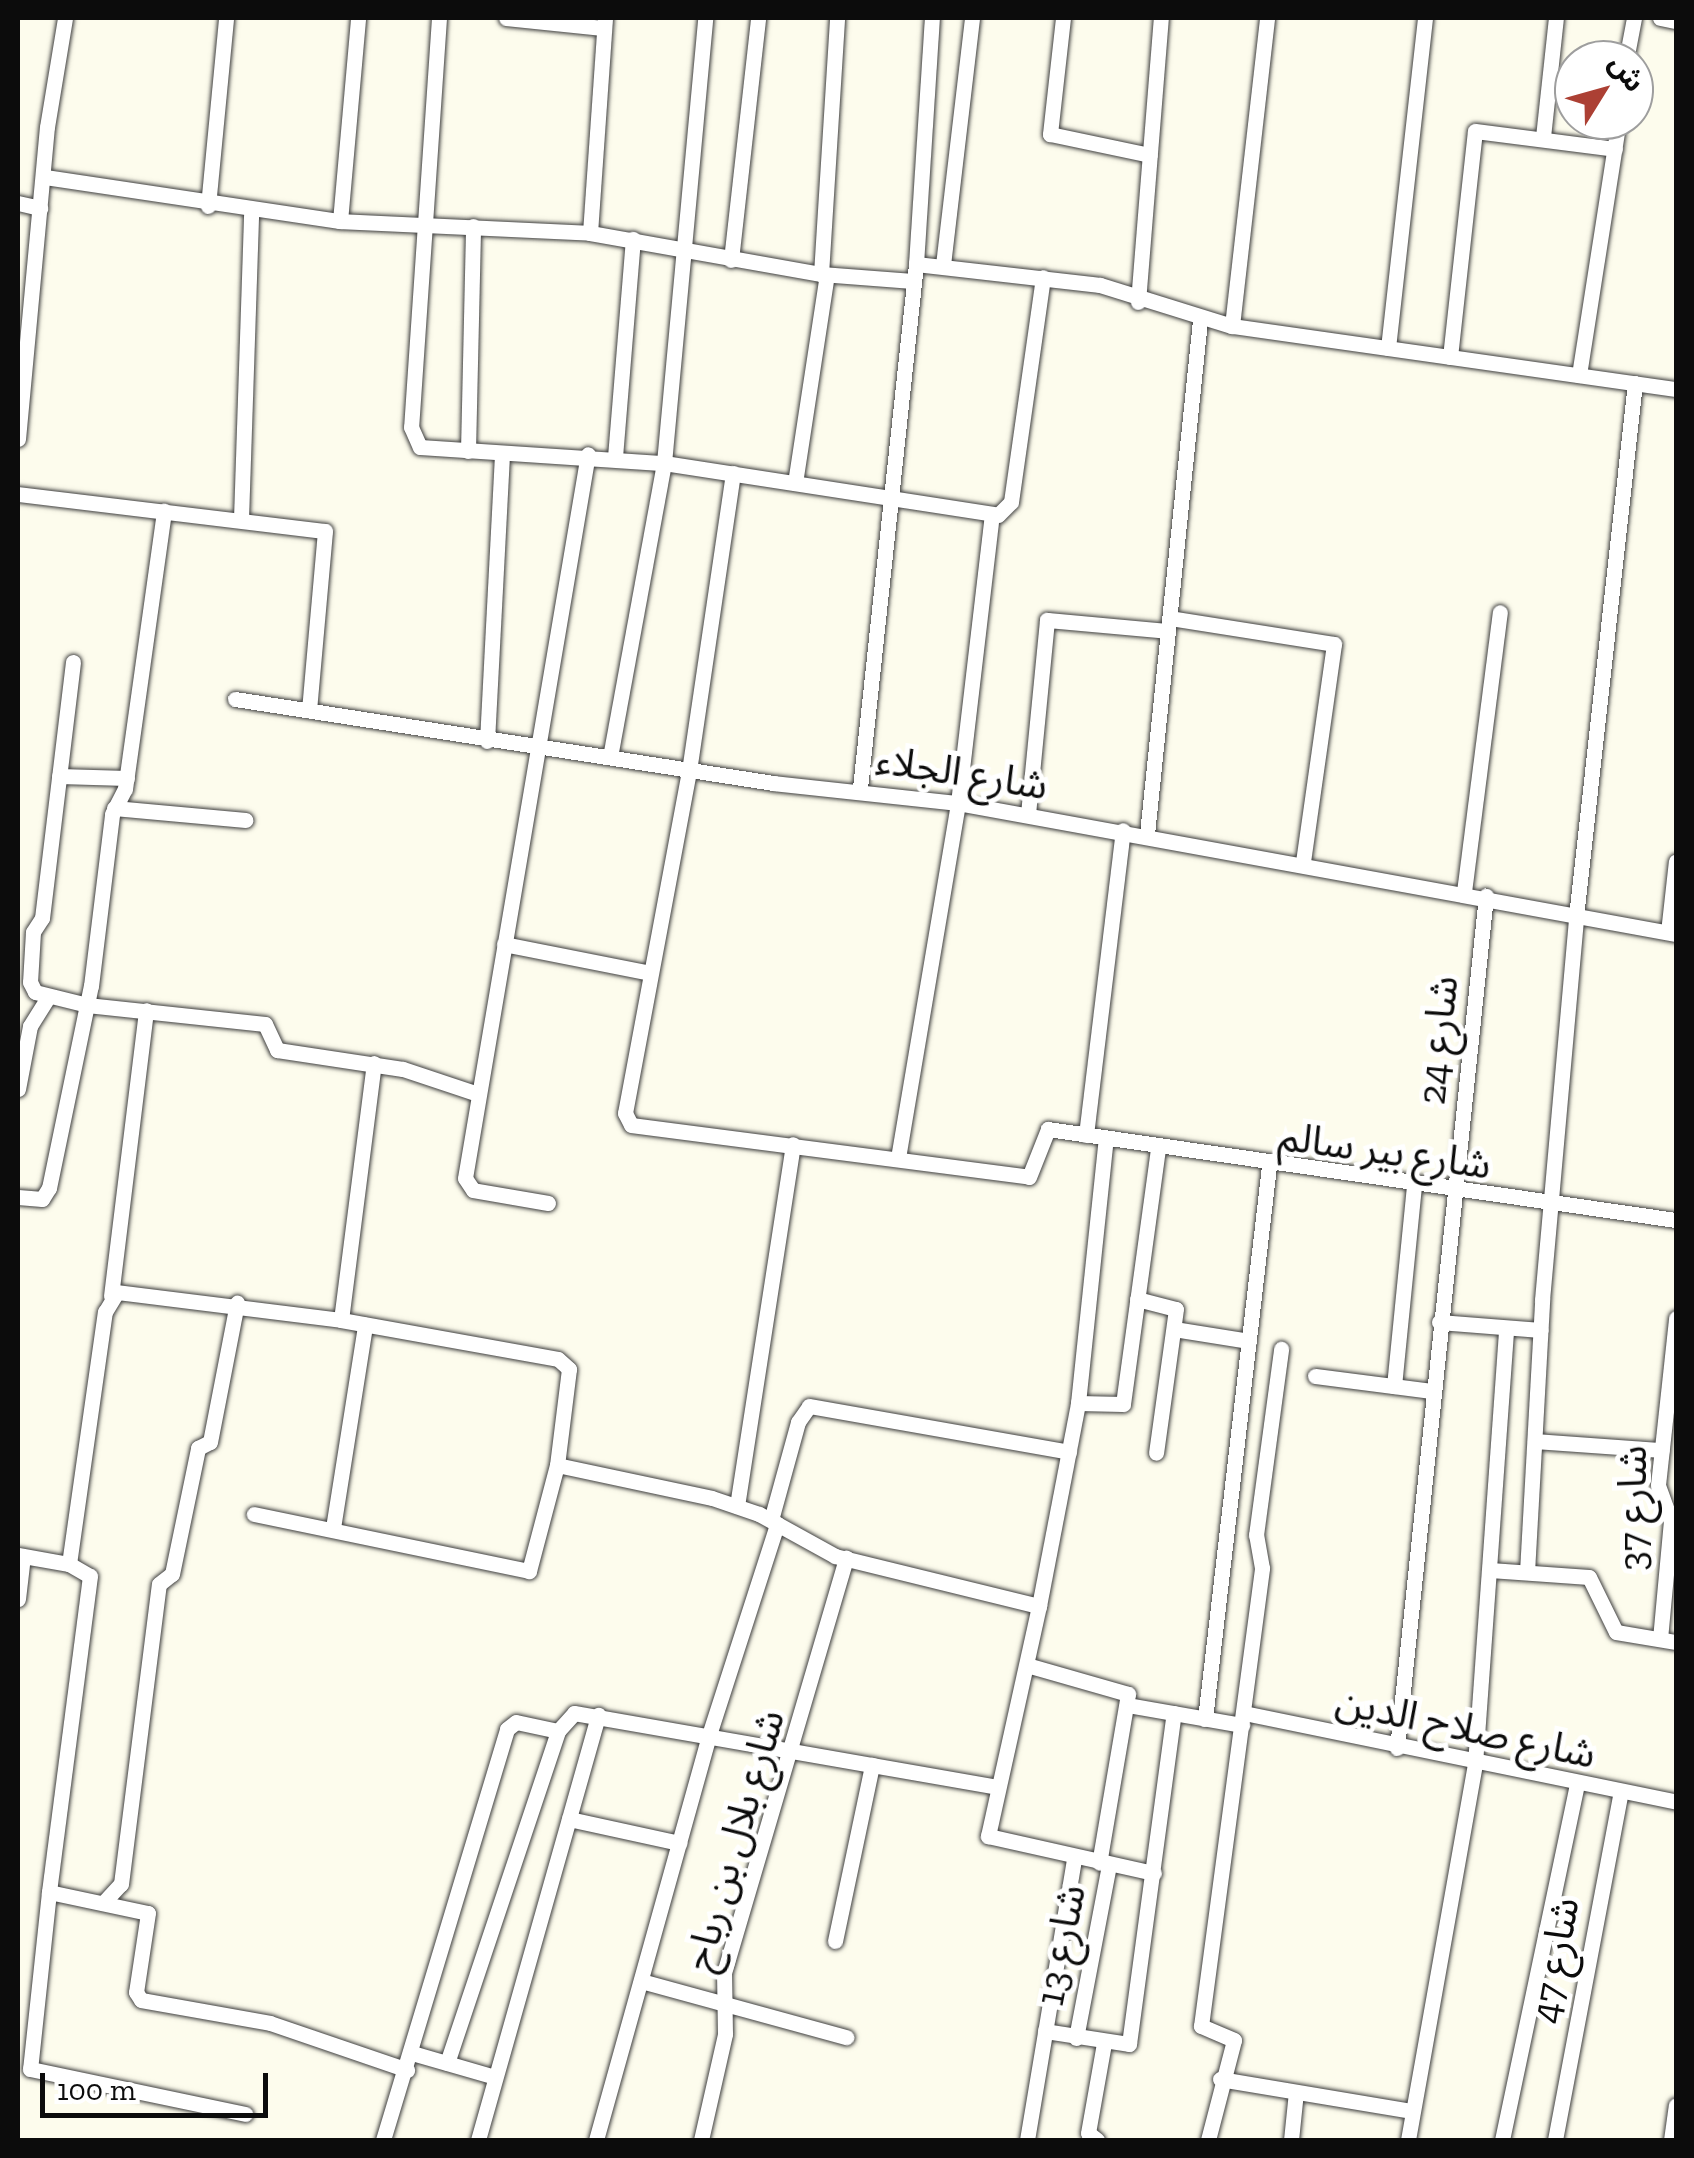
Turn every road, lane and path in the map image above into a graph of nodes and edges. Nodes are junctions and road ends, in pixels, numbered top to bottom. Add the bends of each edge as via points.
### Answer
1 (65, 18) edge
2 (226, 18) edge
3 (358, 18) edge
4 (439, 18) edge
5 (506, 18) edge
6 (706, 18) edge
7 (758, 18) edge
8 (837, 18) edge
9 (932, 18) edge
10 (972, 18) edge
11 (1063, 18) edge
12 (1162, 18) edge
13 (1267, 18) edge
14 (1425, 18) edge
15 (1556, 18) edge
16 (1660, 18) edge
17 (1676, 21) edge
18 (604, 23) edge
19 (1543, 137) junction
20 (1617, 140) edge
21 (1616, 149) junction
22 (1150, 155) junction
23 (45, 178) junction
24 (18, 204) edge
25 (208, 206) junction
26 (40, 208) junction
27 (251, 210) junction
28 (340, 221) junction
29 (420, 224) junction
30 (473, 226) junction
31 (590, 233) junction
32 (633, 238) junction
33 (684, 248) junction
34 (731, 260) junction
35 (943, 265) junction
36 (915, 273) junction
37 (824, 274) junction
38 (1043, 277) junction
39 (1138, 302) junction
40 (1200, 320) junction
41 (1232, 326) junction
42 (1388, 348) junction
43 (1450, 356) junction
44 (1579, 374) junction
45 (1635, 383) junction
46 (1676, 389) edge
47 (18, 438) edge
48 (468, 451) junction
49 (502, 453) junction
50 (588, 454) junction
51 (615, 457) junction
52 (664, 463) junction
53 (732, 473) junction
54 (795, 483) junction
55 (18, 494) edge
56 (892, 498) junction
57 (164, 510) junction
58 (992, 515) junction
59 (241, 519) junction
60 (1500, 612) dead end
61 (1169, 625) junction
62 (73, 662) dead end
63 (234, 699) dead end
64 (309, 710) junction
65 (487, 741) junction
66 (538, 747) junction
67 (610, 757) junction
68 (689, 771) junction
69 (59, 776) junction
70 (127, 778) junction
71 (860, 788) junction
72 (958, 803) junction
73 (114, 808) junction
74 (1028, 814) junction
75 (245, 820) dead end
76 (1123, 830) junction
77 (1147, 834) junction
78 (1676, 861) edge
79 (1303, 862) junction
80 (1464, 892) junction
81 (1486, 896) junction
82 (1576, 917) junction
83 (1672, 933) edge
84 (504, 944) junction
85 (650, 973) junction
86 (48, 996) junction
87 (87, 1005) junction
88 (146, 1010) junction
89 (374, 1063) junction
90 (18, 1089) edge
91 (478, 1094) junction
92 (1086, 1135) junction
93 (1106, 1138) junction
94 (793, 1144) junction
95 (1158, 1148) junction
96 (898, 1158) junction
97 (1268, 1166) junction
98 (1414, 1187) junction
99 (1453, 1192) junction
100 (18, 1197) edge
101 (548, 1203) dead end
102 (1550, 1206) junction
103 (1676, 1220) edge
104 (111, 1296) junction
105 (1138, 1300) junction
106 (238, 1303) junction
107 (1676, 1318) edge
108 (341, 1320) junction
109 (1440, 1322) junction
110 (365, 1325) junction
111 (1506, 1328) junction
112 (1174, 1329) junction
113 (1540, 1330) junction
114 (1249, 1340) junction
115 (1281, 1349) dead end
116 (1314, 1376) dead end
117 (1394, 1386) junction
118 (1432, 1391) junction
119 (1078, 1403) junction
120 (1535, 1441) junction
121 (1662, 1450) junction
122 (1069, 1452) junction
123 (1156, 1453) dead end
124 (557, 1466) junction
125 (737, 1506) junction
126 (254, 1514) dead end
127 (774, 1522) junction
128 (334, 1528) junction
129 (20, 1555) edge
130 (846, 1558) junction
131 (69, 1564) junction
132 (1490, 1570) junction
133 (1527, 1572) junction
134 (18, 1599) edge
135 (1039, 1606) junction
136 (1668, 1641) edge
137 (1027, 1665) junction
138 (1128, 1705) junction
139 (1174, 1713) junction
140 (598, 1715) junction
141 (1205, 1719) junction
142 (1243, 1719) junction
143 (558, 1732) junction
144 (709, 1735) junction
145 (1397, 1748) junction
146 (792, 1750) junction
147 (1475, 1764) junction
148 (872, 1765) junction
149 (1577, 1784) junction
150 (996, 1787) junction
151 (1621, 1792) junction
152 (1676, 1802) edge
153 (569, 1818) junction
154 (679, 1843) junction
155 (1074, 1858) junction
156 (1104, 1864) junction
157 (1154, 1873) junction
158 (49, 1892) junction
159 (103, 1903) junction
160 (835, 1942) dead end
161 (641, 1982) junction
162 (725, 2006) junction
163 (1045, 2031) junction
164 (846, 2037) dead end
165 (1076, 2038) junction
166 (1104, 2044) junction
167 (409, 2062) junction
168 (447, 2063) junction
169 (496, 2077) junction
170 (1220, 2079) junction
171 (1296, 2092) junction
172 (1676, 2105) edge
173 (1412, 2111) junction
174 (245, 2114) dead end
175 (382, 2140) edge
176 (478, 2140) edge
177 (596, 2140) edge
178 (700, 2140) edge
179 (1028, 2140) edge
180 (1096, 2140) edge
181 (1208, 2140) edge
182 (1291, 2140) edge
183 (1408, 2140) edge
184 (1502, 2140) edge
185 (1555, 2140) edge
186 (1671, 2140) edge

1 - 23 street
2 - 25 street
3 - 28 street
4 - 29 street
5 - 18 street
6 - 33 street
7 - 34 street
8 - 37 street
9 - 36 street
10 - 35 street
11 - 22 street via 1050,134
12 - 22 street
13 - 41 street
14 - 42 street
15 - 19 street
16 - 17 street
18 - 31 street
19 - 21 street
19 - 43 street via 1486,128 1473,135
20 - 21 street
21 - 44 street
22 - 39 street
23 - 25 street
23 - 26 street
24 - 26 street
25 - 27 street
26 - 47 street
27 - 28 street
27 - 59 street
28 - 29 street
29 - 30 street
29 - 48 street via 412,434 420,447
30 - 31 street
30 - 48 street
31 - 32 street
32 - 33 street
32 - 51 street
33 - 34 street
33 - 52 street
34 - 37 street
35 - 36 street
35 - 38 street
36 - 37 street
36 - 56 street
37 - 54 street
38 - 39 street via 1100,286
38 - 58 street via 1011,502 1005,513
39 - 40 street
40 - 41 street
40 - 61 street
41 - 42 street
42 - 43 street
43 - 44 street
44 - 45 street
45 - 46 street
45 - 82 street
48 - 49 street
49 - 50 street
49 - 65 street
50 - 51 street
50 - 66 street
51 - 52 street
52 - 53 street
52 - 67 street
53 - 54 street
53 - 68 street
54 - 56 street
55 - 57 street
56 - 58 street
56 - 71 street
57 - 59 street
57 - 70 street
58 - 72 street
59 - 64 street via 328,534
60 - 80 street
61 - 74 street via 1047,620
61 - 77 street
61 - 79 street via 1334,644
62 - 69 street
63 - 64 street, شارع الجلاء
64 - 65 street, شارع الجلاء
65 - 66 street, شارع الجلاء
66 - 67 street, شارع الجلاء
66 - 84 street
67 - 68 street, شارع الجلاء
68 - 71 street, شارع الجلاء
68 - 85 street
69 - 70 street
69 - 86 street via 30,982
70 - 73 street
71 - 72 street, شارع الجلاء
72 - 74 street, شارع الجلاء
72 - 96 street
73 - 75 street
73 - 87 street
74 - 76 street, شارع الجلاء
76 - 77 street, شارع الجلاء
76 - 92 street
77 - 79 street, شارع الجلاء
78 - 83 street
79 - 80 street, شارع الجلاء
80 - 81 street, شارع الجلاء
81 - 82 street, شارع الجلاء
81 - 99 street, شارع 24
82 - 83 street, شارع الجلاء
82 - 102 street
84 - 85 street
84 - 91 street
85 - 94 street via 626,1120 647,1130
86 - 87 street
86 - 90 street via 30,1026
87 - 88 street
87 - 100 street via 46,1194
88 - 89 street via 265,1024 277,1050
88 - 104 street
89 - 91 street
89 - 108 street
91 - 101 street via 468,1188
92 - 93 street, شارع بير سالم
92 - 96 street, شارع بير سالم via 1045,1130 1029,1177
93 - 95 street, شارع بير سالم
93 - 119 street
94 - 96 street
94 - 125 street
95 - 97 street, شارع بير سالم
95 - 105 street
97 - 98 street, شارع بير سالم
97 - 114 street
98 - 99 street, شارع بير سالم
98 - 117 street
99 - 102 street, شارع بير سالم
99 - 109 street, شارع 24
102 - 103 street, شارع بير سالم
102 - 113 street
104 - 106 street
104 - 131 street
105 - 112 street via 1174,1306
105 - 119 street via 1123,1404
106 - 108 street
106 - 159 street via 210,1442 198,1448 172,1574 159,1584 121,1884
107 - 121 street, شارع 37
108 - 110 street
109 - 111 street
109 - 118 street, شارع 24
110 - 124 street via 565,1362
110 - 128 street
111 - 113 street
111 - 132 street
112 - 114 street
112 - 123 street
113 - 120 street
114 - 141 street
115 - 142 street via 1256,1535 1262,1562
116 - 117 street
117 - 118 street
118 - 145 street, شارع 24
119 - 122 street
120 - 121 street
120 - 133 street
121 - 136 street, شارع 37 via 1658,1486 1671,1522
122 - 127 street via 809,1406 798,1422
122 - 135 street
124 - 125 street
124 - 128 street via 528,1572
125 - 127 street
126 - 128 street
127 - 130 street
127 - 144 street
129 - 131 street
129 - 134 street
130 - 135 street
130 - 146 street, شارع بلال بن رباح
131 - 158 street via 90,1576
132 - 133 street
132 - 147 street
133 - 136 street via 1594,1580 1612,1628
135 - 137 street
137 - 138 street via 1120,1687
137 - 150 street
138 - 139 street, شارع صلاح الدين
138 - 156 street, شارع 13
139 - 141 street, شارع صلاح الدين
139 - 157 street
140 - 143 street via 574,1713
140 - 144 street
140 - 153 street
141 - 142 street, شارع صلاح الدين
142 - 145 street, شارع صلاح الدين
142 - 170 street via 1201,2028 1234,2040
143 - 167 street via 516,1722 507,1729
143 - 168 street
144 - 146 street
144 - 154 street
145 - 147 street, شارع صلاح الدين
146 - 148 street
146 - 162 street, شارع بلال بن رباح via 724,1973
147 - 149 street, شارع صلاح الدين
147 - 173 street
148 - 150 street
148 - 160 street
149 - 151 street, شارع صلاح الدين
149 - 184 street
150 - 155 street via 986,1832 991,1839
151 - 152 street, شارع صلاح الدين
151 - 185 street, شارع 47
153 - 154 street
153 - 169 street
154 - 161 street
155 - 156 street
155 - 163 street
156 - 157 street
156 - 165 street, شارع 13
157 - 166 street via 1130,2041 1124,2048
158 - 159 street
158 - 174 street via 30,2069
159 - 167 street via 150,1916 136,1992 141,2000 270,2023
161 - 162 street
161 - 177 street
162 - 164 street
162 - 178 street, شارع بلال بن رباح via 726,2034
163 - 165 street
163 - 179 street
165 - 166 street
166 - 180 street via 1088,2133
167 - 168 street
167 - 175 street
168 - 169 street
169 - 176 street
170 - 171 street
170 - 181 street
171 - 173 street
171 - 182 street
172 - 186 street
173 - 183 street

